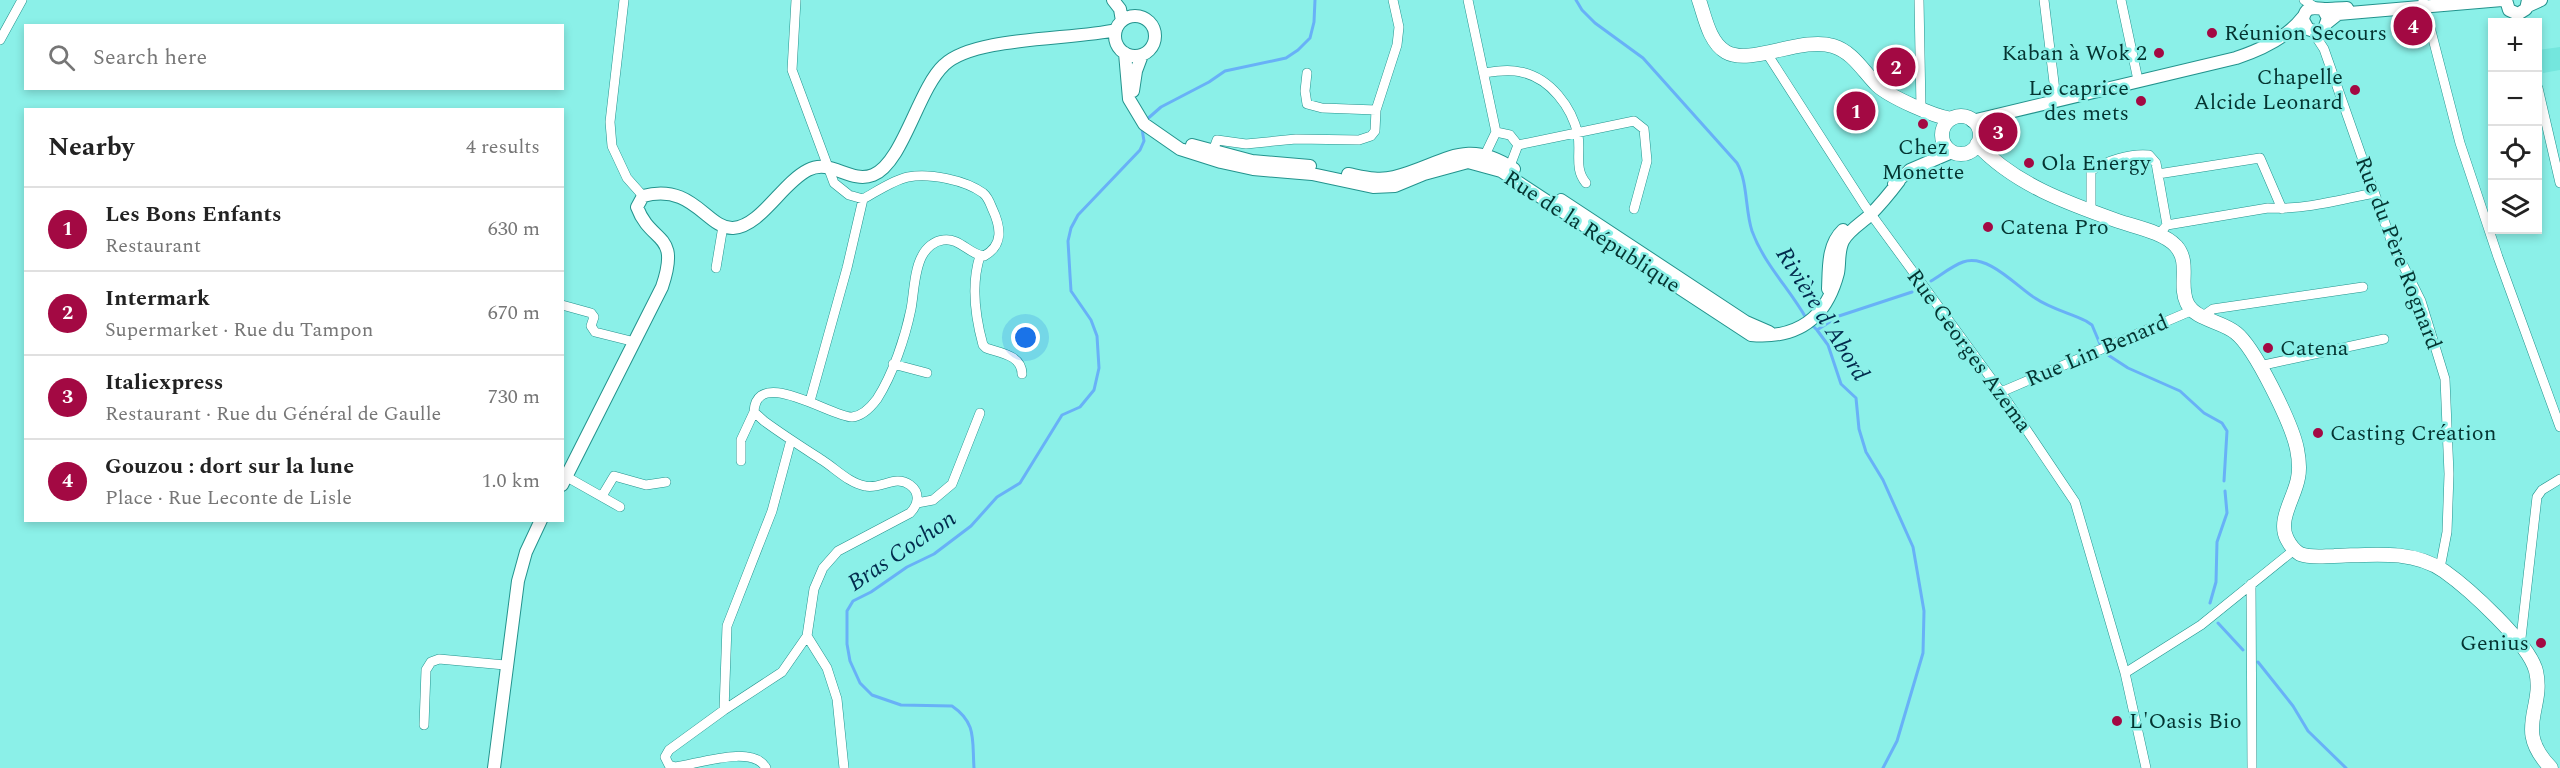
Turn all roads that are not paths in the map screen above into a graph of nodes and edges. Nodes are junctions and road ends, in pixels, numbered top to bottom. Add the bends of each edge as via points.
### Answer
1 (22, 0) edge
2 (624, 0) edge
3 (796, 0) edge
4 (1113, 0) edge
5 (1121, 0) edge
6 (1393, 0) edge
7 (1468, 0) edge
8 (1700, 0) edge
9 (1919, 0) edge
10 (2044, 0) edge
11 (2121, 0) edge
12 (2541, 0) edge
13 (2424, 5) edge
14 (2309, 8) edge
15 (2517, 9) edge
16 (1136, 16) junction
17 (1119, 26) junction
18 (2318, 28) junction
19 (2291, 30) junction
20 (1092, 36) junction
21 (0, 40) edge
22 (1121, 49) junction
23 (1766, 52) junction
24 (1142, 55) junction
25 (1307, 73) dead end
26 (1484, 73) junction
27 (2138, 80) junction
28 (2056, 99) junction
29 (2542, 105) edge
30 (1921, 108) junction
31 (1376, 110) junction
32 (1136, 113) junction
33 (1944, 120) junction
34 (1979, 122) junction
35 (1496, 132) junction
36 (1578, 134) junction
37 (1518, 145) junction
38 (1948, 148) junction
39 (1972, 148) junction
40 (1212, 154) junction
41 (827, 165) junction
42 (1496, 165) junction
43 (2158, 174) junction
44 (1586, 183) dead end
45 (2560, 183) edge
46 (2374, 193) junction
47 (643, 196) junction
48 (863, 199) junction
49 (1634, 209) dead end
50 (2282, 209) junction
51 (1869, 211) junction
52 (2091, 211) junction
53 (723, 226) junction
54 (2162, 230) junction
55 (980, 256) junction
56 (716, 268) dead end
57 (2363, 287) dead end
58 (564, 306) edge
59 (2198, 313) junction
60 (2384, 339) dead end
61 (635, 342) junction
62 (893, 364) junction
63 (2259, 366) junction
64 (927, 373) dead end
65 (1022, 374) dead end
66 (2001, 392) junction
67 (810, 401) junction
68 (754, 412) junction
69 (980, 413) dead end
70 (2560, 427) edge
71 (790, 440) junction
72 (741, 461) dead end
73 (2560, 479) edge
74 (564, 481) edge
75 (666, 482) dead end
76 (602, 496) junction
77 (917, 503) junction
78 (620, 507) dead end
79 (540, 522) edge
80 (2294, 549) junction
81 (2440, 568) junction
82 (2252, 584) junction
83 (807, 636) junction
84 (2519, 643) junction
85 (506, 665) junction
86 (2125, 673) junction
87 (724, 710) junction
88 (424, 725) dead end
89 (494, 768) edge
90 (766, 768) edge
91 (844, 768) edge
92 (2146, 768) edge
93 (2252, 768) edge
94 (2551, 768) edge

1 - 21 street
2 - 47 street via 610,122 612,146 627,178
3 - 41 street via 792,70
4 - 17 street via 1120,9
5 - 16 street
6 - 31 street via 1399,27 1397,45
7 - 26 street
8 - 23 main road via 1710,32 1726,52 1743,56
9 - 30 street
10 - 28 street
11 - 27 street
12 - 15 street
13 - 14 street
13 - 15 street
13 - 18 street via 2338,14
13 - 70 street via 2460,143
14 - 18 street
14 - 18 street via 2303,24
14 - 19 street
16 - 17 street
16 - 24 street via 1149,21 1155,33 1152,46
17 - 20 street
17 - 22 street
18 - 19 street
18 - 46 street, Rue du Père Rognard
19 - 27 street via 2236,58
20 - 22 street
20 - 41 street via 1004,43 953,58 932,80 904,136 875,174 855,176
22 - 24 street via 1130,56
22 - 32 street, Rue de la République via 1129,99
23 - 30 main road via 1819,43 1834,46 1856,61 1888,94
23 - 51 street, Rue Georges Azema
24 - 32 street via 1134,81
25 - 31 street via 1307,104
26 - 35 street
26 - 36 street via 1523,72 1548,84 1565,103
27 - 28 street
28 - 34 street
29 - 45 street
30 - 33 main road
31 - 40 street via 1375,131 1365,139 1246,144 1217,140
32 - 40 street, Rue de la République via 1153,131
33 - 34 main road via 1962,117
33 - 38 main road via 1942,132
34 - 39 main road via 1979,138
35 - 37 street via 1510,135
35 - 42 street
36 - 37 street
36 - 44 street via 1578,170
36 - 49 street via 1634,121 1644,129 1647,161
37 - 42 street
38 - 39 main road
38 - 51 street, Rue de la République via 1932,161 1910,170
39 - 52 main road via 2039,189
40 - 42 street, Rue de la République via 1314,166 1377,179 1395,177 1451,156 1474,153
41 - 48 street via 841,190
41 - 53 street via 798,175 748,223 733,228
42 - 51 street, Rue de la République via 1746,322 1782,334 1805,326 1820,311 1838,273 1844,238
43 - 50 street via 2260,158
43 - 52 street via 2149,155 2098,166 2091,171
43 - 54 street
46 - 50 street
46 - 81 street, Rue du Père Rognard via 2392,243 2421,301 2445,379 2448,520
47 - 53 street via 678,196
47 - 61 street via 638,203 639,212 667,247 669,264
48 - 55 street via 906,177 924,175 975,187 987,195 999,232 997,246
48 - 67 street
50 - 54 street via 2268,208
51 - 66 street, Rue Georges Azema
52 - 54 main road
53 - 56 street
54 - 59 main road via 2181,254 2185,299
55 - 62 street via 950,240 936,242 923,254
55 - 65 street via 975,278 976,310 983,345 1016,360
57 - 59 street, Rue Lin Benard
58 - 61 street via 591,313 595,332
59 - 63 main road via 2237,333
59 - 66 street, Rue Lin Benard
60 - 63 street
61 - 74 street
62 - 64 street
62 - 67 street via 880,394 860,415 845,416
63 - 80 main road via 2298,450 2298,480 2284,525
66 - 86 street, Rue Georges Azema via 2074,502
67 - 68 street via 779,392 764,395 756,402
68 - 71 street
68 - 72 street via 741,440
69 - 77 street via 952,484 933,500
71 - 77 street via 862,486 904,482 914,489
71 - 87 street via 772,511 727,626
73 - 84 street via 2537,497
74 - 76 street
75 - 76 street via 646,485 614,476
76 - 78 street
77 - 83 street via 910,513 838,551 823,568 814,590
79 - 85 street via 518,581
80 - 81 main road via 2318,556 2402,555
80 - 82 street
81 - 84 main road via 2475,596
82 - 86 street via 2201,625
82 - 93 street
83 - 87 street via 782,672
83 - 91 street via 827,668 837,699
84 - 94 main road via 2536,673 2531,716 2535,746
85 - 88 street via 439,659 431,662 426,670
85 - 89 street
86 - 92 street, Rue Georges Azema
87 - 90 street via 669,750 667,763 675,767 747,755 762,761

